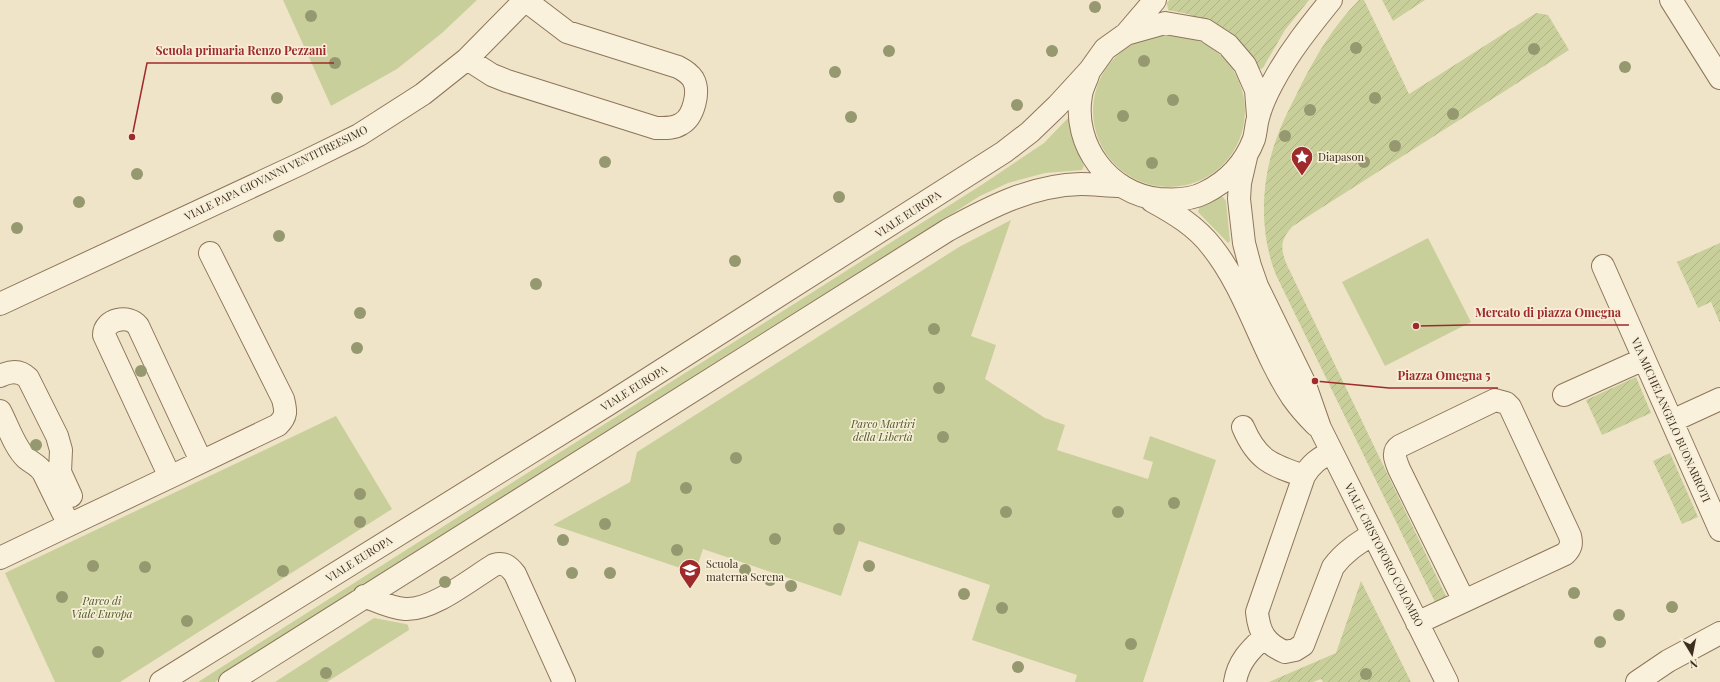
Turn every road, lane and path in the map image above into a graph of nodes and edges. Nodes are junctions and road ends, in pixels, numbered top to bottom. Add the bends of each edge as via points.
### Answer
1 (525, 0) edge
2 (1155, 0) edge
3 (1331, 0) edge
4 (1671, 0) edge
5 (1126, 34) junction
6 (467, 59) junction
7 (1090, 70) junction
8 (1720, 78) edge
9 (1258, 117) junction
10 (1246, 157) junction
11 (1121, 186) junction
12 (1146, 198) junction
13 (210, 253) dead end
14 (1602, 266) dead end
15 (0, 304) edge
16 (1644, 359) junction
17 (0, 376) edge
18 (1564, 395) dead end
19 (1720, 399) edge
20 (0, 411) edge
21 (1672, 421) junction
22 (1243, 427) dead end
23 (1320, 428) junction
24 (1332, 452) junction
25 (201, 462) junction
26 (1304, 476) junction
27 (170, 477) junction
28 (75, 522) junction
29 (1720, 530) edge
30 (1373, 534) junction
31 (0, 558) edge
32 (364, 596) junction
33 (1464, 601) junction
34 (1418, 623) junction
35 (1720, 633) edge
36 (1264, 637) junction
37 (1640, 681) edge
38 (161, 682) edge
39 (230, 682) edge
40 (564, 682) edge
41 (1235, 682) edge
42 (1447, 682) edge

1 - 6 street, VIALE PAPA GIOVANNI VENTITREESIMO
1 - 6 street via 567,32 678,67 686,72 692,77 696,91 688,118 675,127 656,128 507,81
2 - 5 street, VIALE EUROPA
3 - 9 street, VIALE EUROPA via 1292,50 1273,83
4 - 8 street
5 - 7 street, VIALE EUROPA via 1105,49
5 - 9 street, VIALE EUROPA via 1165,23 1205,30 1228,44 1245,65 1256,90
6 - 15 street, VIALE PAPA GIOVANNI VENTITREESIMO via 423,94 359,135
7 - 11 street, VIALE EUROPA via 1081,95 1080,121 1085,140 1101,169
7 - 38 street, VIALE EUROPA via 1030,132 1004,152 607,405
9 - 10 street, VIALE EUROPA via 1254,138
10 - 12 street, VIALE EUROPA via 1227,178 1203,194 1175,200
10 - 23 street via 1239,199 1250,266 1257,286 1304,382
11 - 12 street, VIALE EUROPA
11 - 32 street, VIALE EUROPA via 1080,184 1040,189 1012,197 979,213
12 - 23 street via 1182,219 1212,246 1235,283 1292,397
13 - 25 street via 283,399 286,410 285,418 278,425
14 - 16 street, VIA MICHELANGELO BUONARROTI
16 - 18 street
16 - 21 street, VIA MICHELANGELO BUONARROTI
17 - 28 street via 14,372 23,373 28,378 57,436 61,450 60,472
19 - 21 street
20 - 28 street via 21,451 26,458 39,465
21 - 29 street, VIA MICHELANGELO BUONARROTI
22 - 26 street via 1250,443 1262,457 1279,468
23 - 24 street, VIALE CRISTOFORO COLOMBO
24 - 26 street via 1317,459
24 - 30 street, VIALE CRISTOFORO COLOMBO
25 - 27 street
25 - 27 street via 138,326 130,320 114,321 107,325 104,335
26 - 36 street via 1257,612 1258,625
27 - 28 street
28 - 31 street
30 - 34 street, VIALE CRISTOFORO COLOMBO
30 - 36 street via 1352,547 1334,567 1303,645 1285,652 1277,649
32 - 39 street, VIALE EUROPA
32 - 40 street via 405,609 426,607 494,564 505,564 515,574
33 - 33 street via 1565,554 1572,542 1510,408 1500,401 1490,402 1438,427 1400,446 1395,452 1399,469
33 - 34 street
34 - 42 street, VIALE CRISTOFORO COLOMBO
35 - 37 street via 1668,661
36 - 41 street via 1242,660

